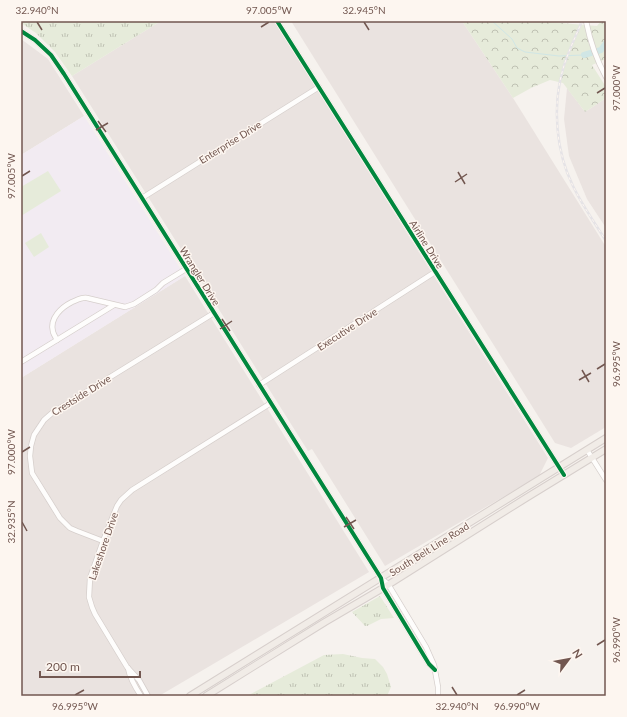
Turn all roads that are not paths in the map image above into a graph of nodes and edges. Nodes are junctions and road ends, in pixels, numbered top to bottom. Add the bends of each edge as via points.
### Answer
1 (277, 21) edge
2 (586, 21) edge
3 (21, 31) edge
4 (606, 77) edge
5 (318, 87) junction
6 (142, 198) junction
7 (186, 269) junction
8 (436, 272) junction
9 (114, 305) junction
10 (214, 313) junction
11 (57, 340) junction
12 (21, 362) edge
13 (259, 385) junction
14 (271, 403) junction
15 (606, 438) edge
16 (606, 449) edge
17 (587, 450) junction
18 (592, 458) junction
19 (559, 468) junction
20 (564, 475) junction
21 (606, 480) edge
22 (477, 519) junction
23 (481, 526) junction
24 (103, 541) junction
25 (381, 578) junction
26 (386, 586) junction
27 (420, 637) junction
28 (415, 640) junction
29 (127, 667) junction
30 (236, 667) junction
31 (435, 670) junction
32 (241, 675) junction
33 (141, 696) edge
34 (148, 696) edge
35 (190, 696) edge
36 (206, 696) edge
37 (438, 696) edge

1 - 5 street, Airline Drive
2 - 4 street via 590,40
3 - 6 street, Wrangler Drive via 51,55
5 - 6 street, Enterprise Drive
5 - 8 street, Airline Drive
6 - 7 street, Wrangler Drive
7 - 9 street, Wrangler Drive via 134,304 125,307
7 - 10 street, Wrangler Drive
8 - 13 street, Executive Drive
8 - 19 street, Airline Drive
9 - 11 street
9 - 11 street via 84,297 70,304 59,311 55,318 53,331
10 - 13 street, Wrangler Drive
10 - 24 street, Crestside Drive via 52,413 34,435 30,456 32,473 60,518 70,528
11 - 12 street
13 - 14 street, Wrangler Drive
14 - 24 street, Lakeshore Drive via 127,494 117,506
14 - 25 street, Wrangler Drive
15 - 17 main road, South Belt Line Road
16 - 18 main road, South Belt Line Road
17 - 18 street
17 - 19 main road, South Belt Line Road
18 - 20 main road, South Belt Line Road
18 - 21 street
19 - 20 street, Airline Drive
19 - 22 main road, South Belt Line Road
20 - 23 main road, South Belt Line Road
22 - 23 main road
22 - 25 main road, South Belt Line Road
23 - 26 main road, South Belt Line Road
24 - 29 street, Lakeshore Drive via 90,578 89,597 95,614
25 - 26 street
25 - 30 main road, South Belt Line Road
26 - 27 street
26 - 28 street
26 - 32 main road, South Belt Line Road
27 - 28 street
27 - 31 street
28 - 31 street
29 - 33 street, Lakeshore Drive
29 - 34 street, Lakeshore Drive via 139,680
30 - 32 main road
30 - 35 main road, South Belt Line Road
31 - 37 street
32 - 36 main road, South Belt Line Road

